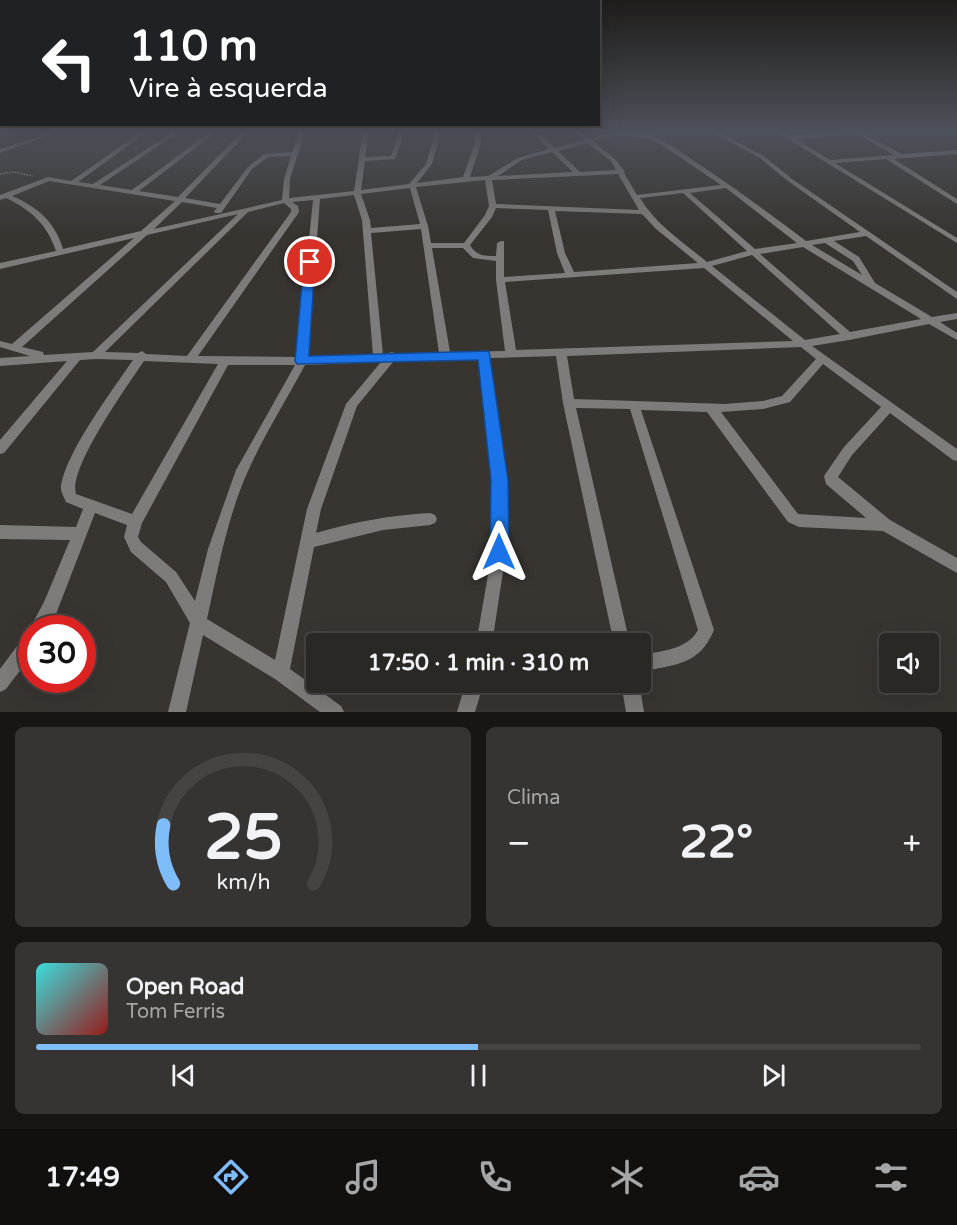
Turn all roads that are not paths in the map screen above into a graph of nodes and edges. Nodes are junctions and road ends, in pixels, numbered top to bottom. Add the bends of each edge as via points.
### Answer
1 (97, 165) edge
2 (126, 165) edge
3 (169, 165) edge
4 (213, 165) edge
5 (253, 165) edge
6 (292, 165) edge
7 (360, 165) edge
8 (428, 165) edge
9 (470, 165) edge
10 (510, 165) edge
11 (569, 165) edge
12 (616, 165) edge
13 (696, 165) edge
14 (772, 165) edge
15 (834, 165) edge
16 (900, 165) edge
17 (622, 172) junction
18 (580, 175) junction
19 (488, 178) junction
20 (466, 179) junction
21 (72, 183) junction
22 (412, 184) junction
23 (728, 186) junction
24 (93, 187) junction
25 (684, 191) junction
26 (357, 192) junction
27 (132, 193) junction
28 (4, 197) edge
29 (317, 197) junction
30 (634, 197) junction
31 (181, 199) junction
32 (285, 201) junction
33 (957, 202) edge
34 (220, 206) junction
35 (493, 206) junction
36 (550, 208) junction
37 (246, 209) junction
38 (644, 212) junction
39 (217, 215) junction
40 (424, 226) junction
41 (367, 231) junction
42 (146, 232) junction
43 (865, 234) junction
44 (826, 240) junction
45 (957, 241) edge
46 (501, 243) dead end
47 (803, 243) junction
48 (466, 245) junction
49 (427, 246) junction
50 (60, 252) junction
51 (755, 252) junction
52 (501, 260) junction
53 (704, 265) junction
54 (0, 266) edge
55 (571, 276) junction
56 (500, 280) junction
57 (873, 286) junction
58 (957, 296) edge
59 (957, 316) edge
60 (934, 321) junction
61 (849, 337) junction
62 (957, 337) edge
63 (0, 344) edge
64 (803, 344) junction
65 (14, 348) junction
66 (561, 352) junction
67 (511, 353) junction
68 (78, 355) junction
69 (96, 355) junction
70 (142, 355) junction
71 (484, 355) junction
72 (445, 356) junction
73 (45, 357) junction
74 (385, 357) junction
75 (191, 358) junction
76 (823, 358) junction
77 (225, 361) junction
78 (302, 361) junction
79 (0, 362) edge
80 (569, 403) junction
81 (634, 405) junction
82 (890, 406) junction
83 (711, 408) junction
84 (0, 449) edge
85 (957, 456) edge
86 (91, 507) junction
87 (430, 519) dead end
88 (135, 522) junction
89 (885, 525) junction
90 (0, 532) edge
91 (80, 534) junction
92 (307, 542) junction
93 (957, 566) edge
94 (46, 615) edge
95 (199, 623) junction
96 (486, 633) edge
97 (620, 633) edge
98 (18, 659) edge
99 (651, 661) edge
100 (281, 673) junction
101 (0, 683) edge
102 (472, 693) edge
103 (632, 693) edge
104 (177, 712) edge
105 (335, 712) edge
106 (466, 712) edge
107 (635, 712) edge

1 - 21 street
2 - 24 street
3 - 27 street
4 - 31 street
5 - 34 street
6 - 32 street
7 - 26 street
8 - 22 street
9 - 20 street
10 - 19 street
11 - 18 street
12 - 17 street
13 - 23 street
14 - 43 street
15 - 45 street
16 - 33 street
17 - 18 street
17 - 30 street
18 - 19 street
19 - 20 street
19 - 35 street
20 - 22 street
21 - 24 street
21 - 28 street via 48,179
22 - 26 street
22 - 40 street
23 - 25 street
23 - 47 street
24 - 27 street
25 - 30 street
25 - 51 street
26 - 29 street
26 - 41 street
27 - 31 street
28 - 50 street via 27,204 44,219 55,231
29 - 32 street
29 - 78 street
30 - 38 street
31 - 34 street
31 - 42 street
32 - 37 street
32 - 75 street via 295,208 295,213
34 - 39 street
35 - 36 street
35 - 48 street
36 - 38 street
36 - 55 street
37 - 39 street
37 - 69 street
38 - 53 street
39 - 42 street
40 - 41 street
40 - 49 street
41 - 74 street
42 - 50 street
42 - 65 street
43 - 44 street
43 - 58 street
44 - 47 street
44 - 57 street via 856,260
46 - 52 street
47 - 51 street
47 - 57 street
48 - 49 street
48 - 52 street via 476,257
49 - 72 street
50 - 54 street
51 - 53 street
51 - 61 street
52 - 56 street
53 - 55 street
53 - 64 street
55 - 56 street
56 - 67 street
57 - 60 street
59 - 60 street
60 - 61 street
60 - 62 street
61 - 64 street
63 - 65 street
64 - 66 street
64 - 76 street
65 - 73 street
66 - 67 street
66 - 80 street
67 - 71 street
68 - 69 street
68 - 73 street
68 - 84 street
69 - 70 street
70 - 75 street
70 - 86 street via 69,478 71,498
71 - 72 street
71 - 96 street via 499,480 499,552
72 - 74 street
73 - 79 street
74 - 78 street
74 - 92 street via 352,404 314,509
75 - 77 street
76 - 82 street
76 - 83 street via 786,399 763,405
77 - 78 street
77 - 88 street
78 - 95 street via 242,470 215,549
80 - 81 street
80 - 97 street
81 - 83 street
81 - 99 street via 706,630 703,642 694,651
82 - 85 street
82 - 89 street via 848,451 831,476 835,486
83 - 89 street via 793,518
86 - 88 street
86 - 91 street
87 - 92 street via 397,519
88 - 95 street via 131,537 136,547 171,577
89 - 93 street
90 - 91 street
91 - 94 street
92 - 100 street
95 - 100 street
95 - 104 street
98 - 101 street
100 - 105 street
102 - 106 street
103 - 107 street

